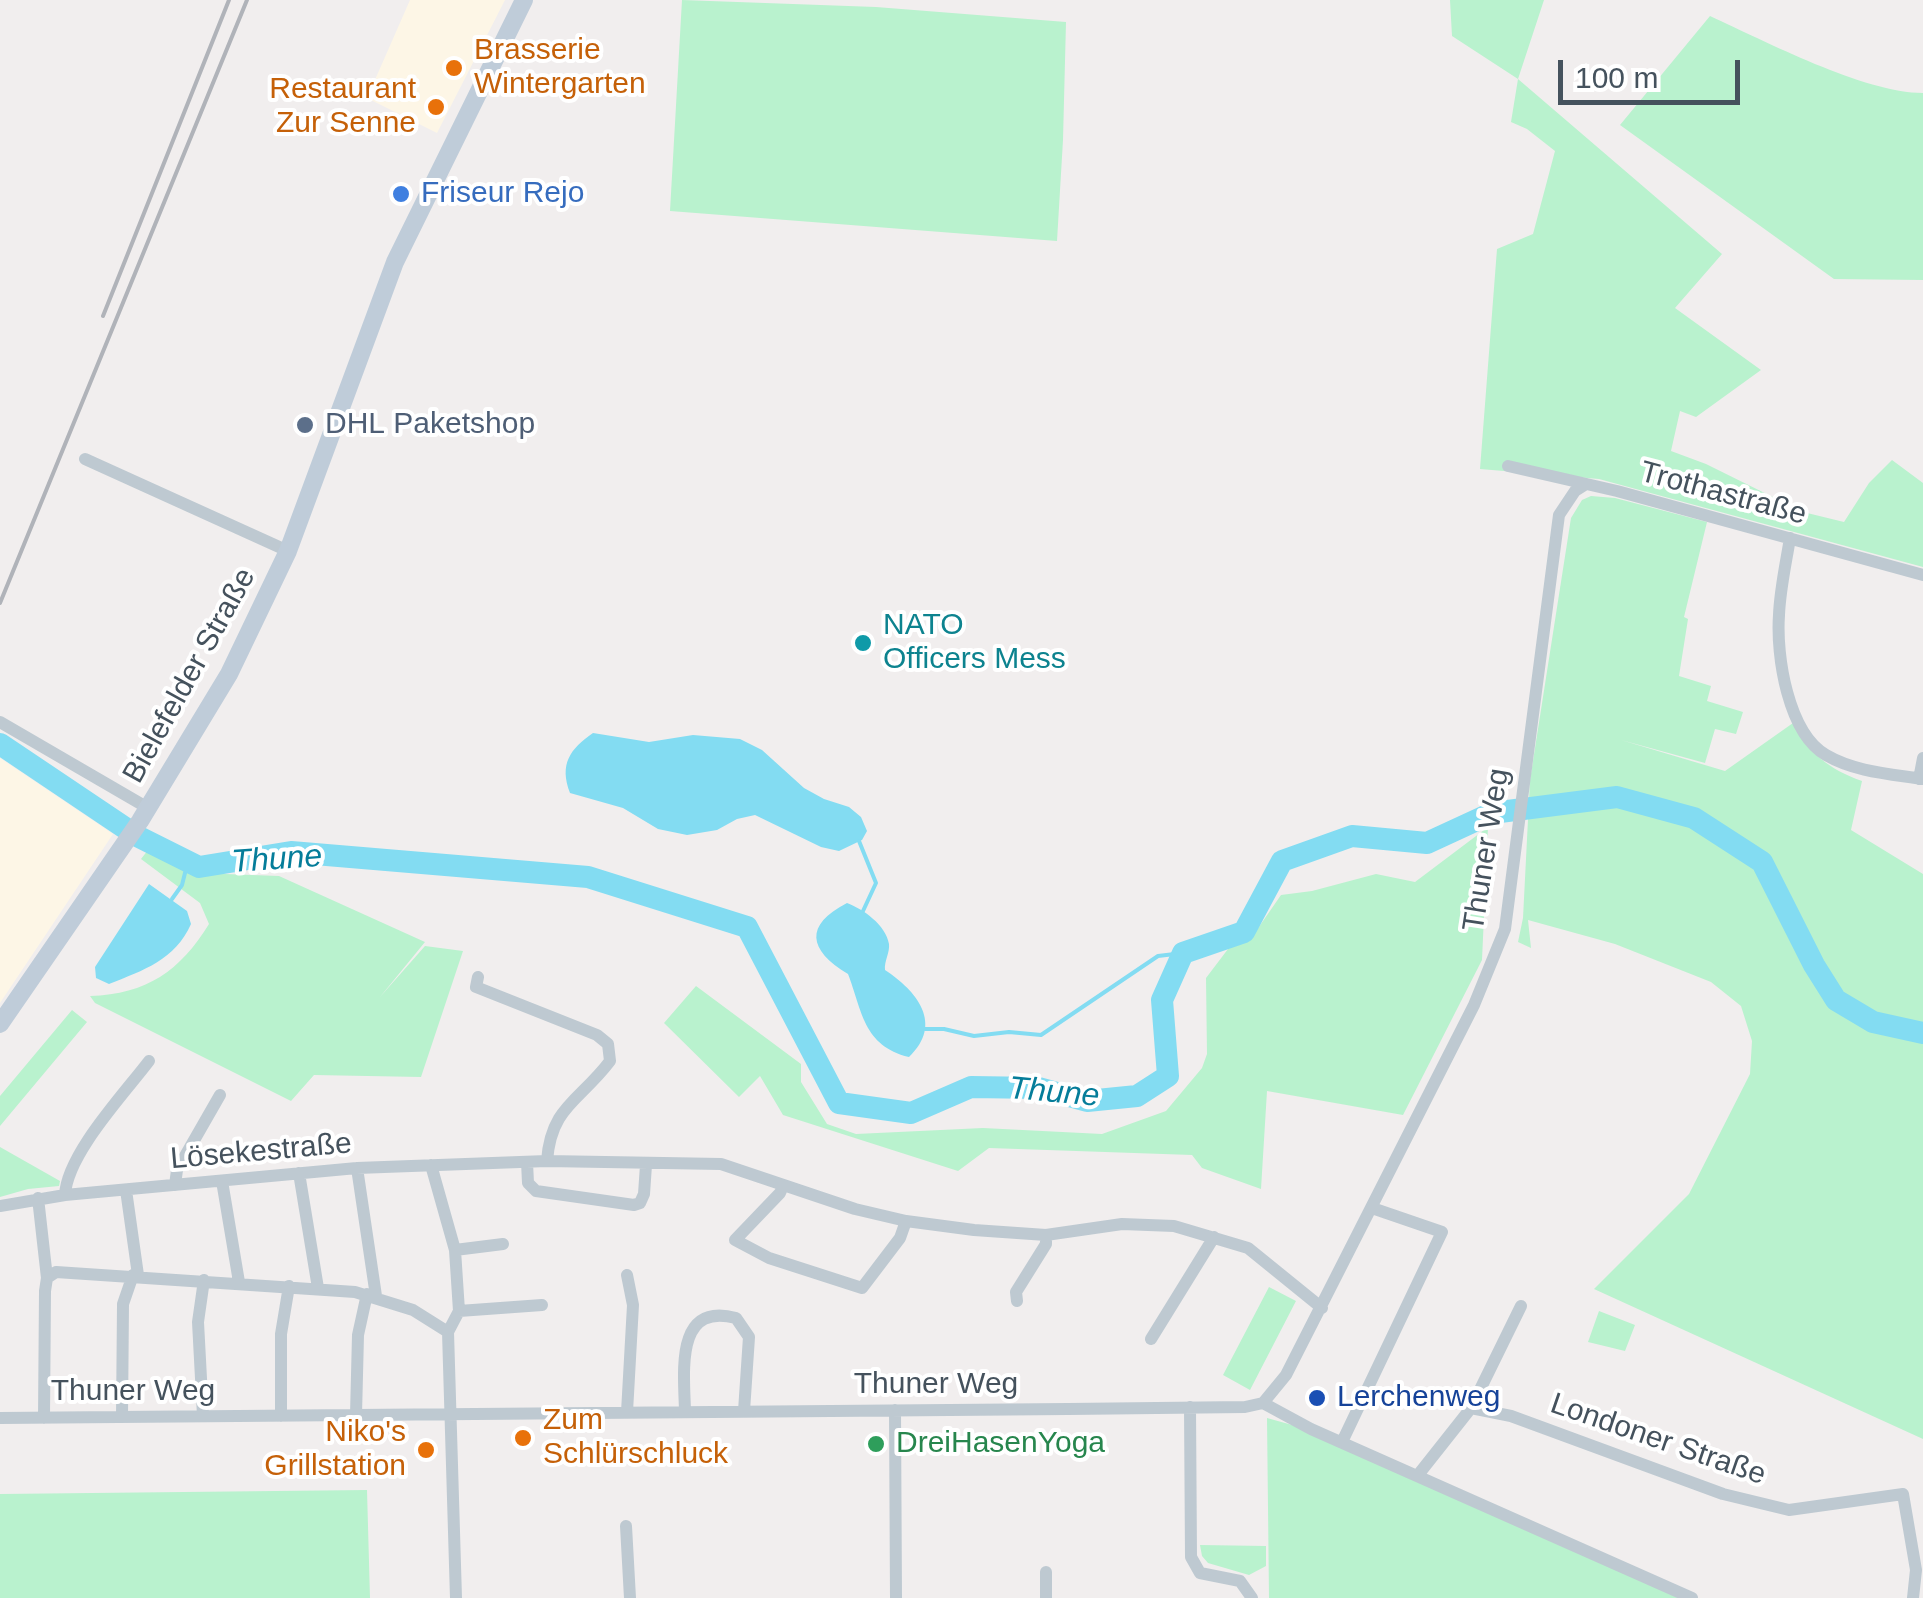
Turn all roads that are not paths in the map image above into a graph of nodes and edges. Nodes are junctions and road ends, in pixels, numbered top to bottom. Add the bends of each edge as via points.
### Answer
1 (524, 0) edge
2 (85, 459) dead end
3 (1508, 466) dead end
4 (1586, 484) junction
5 (1790, 538) junction
6 (288, 551) junction
7 (1923, 575) edge
8 (0, 722) edge
9 (1923, 758) edge
10 (1921, 779) edge
11 (144, 815) junction
12 (475, 988) dead end
13 (0, 1024) edge
14 (149, 1062) dead end
15 (220, 1094) dead end
16 (547, 1161) junction
17 (527, 1162) junction
18 (431, 1165) junction
19 (646, 1165) junction
20 (356, 1168) junction
21 (299, 1173) junction
22 (222, 1180) junction
23 (175, 1185) junction
24 (783, 1186) junction
25 (126, 1190) junction
26 (66, 1195) junction
27 (38, 1198) junction
28 (0, 1206) edge
29 (1372, 1208) junction
30 (906, 1221) junction
31 (1046, 1235) junction
32 (1214, 1237) junction
33 (503, 1244) dead end
34 (455, 1250) junction
35 (136, 1275) junction
36 (626, 1275) dead end
37 (47, 1278) junction
38 (204, 1280) junction
39 (239, 1282) junction
40 (289, 1286) junction
41 (318, 1288) junction
42 (372, 1295) junction
43 (1017, 1301) dead end
44 (542, 1305) dead end
45 (1521, 1306) dead end
46 (1322, 1308) junction
47 (459, 1311) junction
48 (448, 1332) junction
49 (1151, 1338) dead end
50 (1264, 1403) junction
51 (1190, 1407) junction
52 (1470, 1408) junction
53 (895, 1410) junction
54 (744, 1411) junction
55 (627, 1412) junction
56 (685, 1412) junction
57 (452, 1414) junction
58 (356, 1415) junction
59 (203, 1416) junction
60 (281, 1416) junction
61 (122, 1417) junction
62 (0, 1418) edge
63 (44, 1418) junction
64 (1342, 1442) junction
65 (1418, 1475) junction
66 (626, 1526) dead end
67 (1046, 1572) dead end
68 (456, 1598) edge
69 (630, 1598) edge
70 (896, 1598) edge
71 (1046, 1598) edge
72 (1252, 1598) edge
73 (1692, 1598) edge
74 (1913, 1598) edge

1 - 6 main road, Bielefelder Straße via 395,262
2 - 6 street
3 - 4 street, Trothastraße
4 - 5 street, Trothastraße
4 - 29 street, Thuner Weg via 1559,515 1504,930 1474,1005
5 - 7 street, Trothastraße
5 - 10 street via 1778,617 1784,682 1804,736 1851,767
6 - 11 main road, Bielefelder Straße via 230,674
8 - 11 street
9 - 10 street
11 - 13 main road, Bielefelder Straße
12 - 16 street via 608,1044 610,1061 549,1134
14 - 26 street via 79,1158
15 - 23 street via 176,1170
16 - 17 street, Lösekestraße
16 - 19 street, Lösekestraße
17 - 18 street, Lösekestraße
17 - 19 street via 528,1183 536,1191 634,1204 644,1194
18 - 20 street, Lösekestraße
18 - 34 street
19 - 24 street, Lösekestraße via 721,1164
20 - 21 street, Lösekestraße
20 - 42 street
21 - 22 street, Lösekestraße
21 - 41 street
22 - 23 street, Lösekestraße
22 - 39 street
23 - 25 street, Lösekestraße
24 - 30 street, Lösekestraße
24 - 30 street via 735,1240 862,1288
25 - 26 street, Lösekestraße
25 - 35 street
26 - 27 street, Lösekestraße
27 - 28 street, Lösekestraße
27 - 37 street
29 - 46 street, Thuner Weg
29 - 64 street via 1442,1232
30 - 31 street, Lösekestraße
31 - 32 street, Lösekestraße via 1122,1224 1174,1226
31 - 43 street
32 - 46 street, Lösekestraße via 1248,1248
32 - 49 street
33 - 34 street
34 - 47 street
35 - 37 street via 56,1272
35 - 38 street
35 - 61 street via 123,1304
36 - 55 street via 634,1305
37 - 63 street
38 - 39 street
38 - 59 street via 198,1322
39 - 40 street
40 - 41 street
40 - 60 street
41 - 42 street
42 - 48 street
42 - 58 street via 358,1335
44 - 47 street
45 - 52 street
46 - 50 street, Thuner Weg
47 - 48 street
48 - 57 street
50 - 51 street, Thuner Weg
50 - 64 street
51 - 53 street, Thuner Weg
51 - 72 street via 1191,1557 1200,1574 1240,1581
52 - 65 street
52 - 74 street, Londoner Straße via 1789,1510 1903,1494 1916,1570
53 - 54 street, Thuner Weg
53 - 70 street
54 - 56 street, Thuner Weg
54 - 56 street via 749,1337 736,1318 719,1314 699,1321 688,1344
55 - 56 street, Thuner Weg
55 - 57 street, Thuner Weg
57 - 58 street, Thuner Weg
57 - 68 street
58 - 60 street, Thuner Weg
59 - 60 street, Thuner Weg
59 - 61 street, Thuner Weg
61 - 63 street, Thuner Weg
62 - 63 street, Thuner Weg
64 - 65 street
65 - 73 street
66 - 69 street
67 - 71 street

